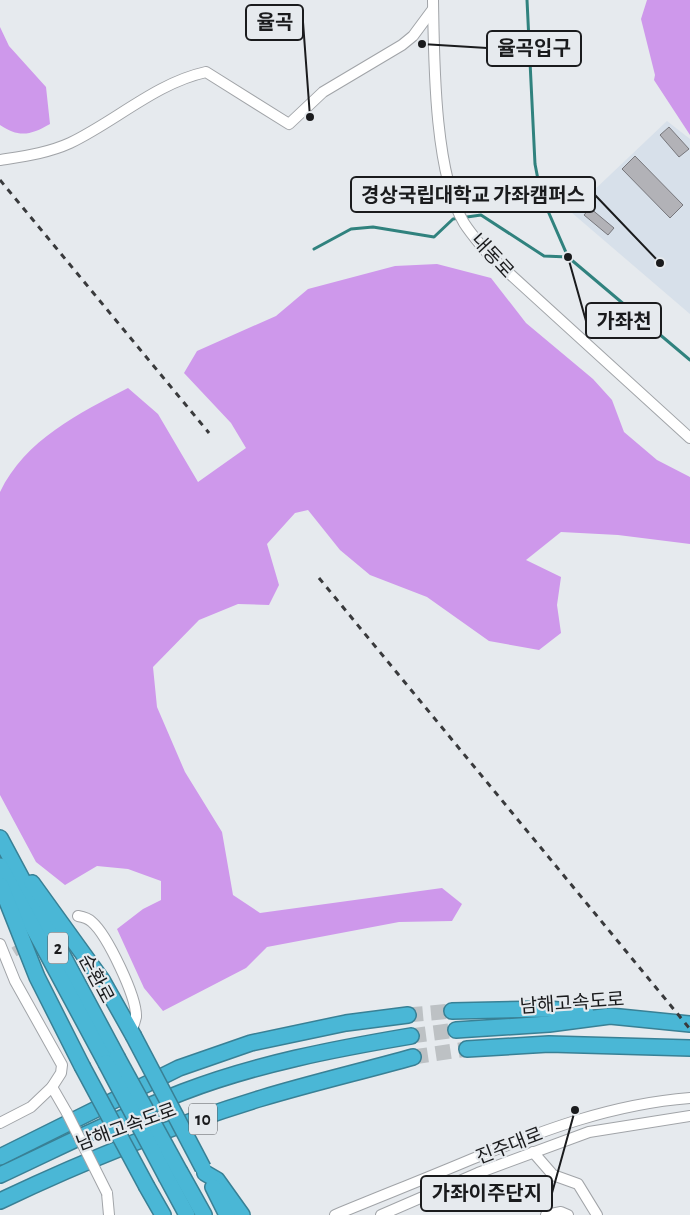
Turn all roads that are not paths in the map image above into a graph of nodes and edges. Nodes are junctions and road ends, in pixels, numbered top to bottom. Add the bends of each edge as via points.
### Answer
1 (433, 5) edge
2 (0, 160) edge
3 (690, 438) edge
4 (0, 828) edge
5 (0, 838) edge
6 (0, 866) edge
7 (0, 884) edge
8 (78, 916) dead end
9 (0, 944) edge
10 (14, 952) tunnel mouth
11 (5, 958) junction
12 (452, 1011) tunnel mouth
13 (408, 1016) tunnel mouth
14 (610, 1016) junction
15 (690, 1024) edge
16 (456, 1030) tunnel mouth
17 (132, 1033) junction
18 (411, 1036) tunnel mouth
19 (690, 1048) edge
20 (467, 1049) tunnel mouth
21 (413, 1057) tunnel mouth
22 (111, 1060) junction
23 (52, 1087) junction
24 (690, 1098) edge
25 (690, 1116) edge
26 (0, 1123) edge
27 (533, 1152) junction
28 (0, 1157) edge
29 (204, 1171) junction
30 (0, 1175) edge
31 (174, 1175) junction
32 (149, 1191) junction
33 (0, 1201) edge
34 (109, 1215) edge
35 (158, 1215) edge
36 (163, 1215) edge
37 (187, 1215) edge
38 (204, 1215) edge
39 (227, 1215) edge
40 (242, 1215) edge
41 (336, 1215) edge
42 (381, 1215) edge
43 (546, 1215) edge
44 (568, 1215) edge
45 (597, 1215) edge

1 - 2 street via 413,36 402,46 323,92 289,124 206,72 194,74 158,91 63,146
1 - 3 street, 내동로 via 436,89 443,154 449,184 464,223 488,254
4 - 17 highway via 32,884 102,980
5 - 22 highway, 순환로 / 2
6 - 22 highway, 순환로
7 - 32 highway, bridge via 37,977
8 - 17 street via 94,923 124,976 136,1015
9 - 11 street
10 - 11 street
11 - 23 street via 62,1065
12 - 14 highway via 548,1009
13 - 28 highway via 346,1023 251,1043 179,1068
14 - 15 highway, 남해고속도로
14 - 16 highway, 남해고속도로
17 - 29 highway, bridge
18 - 30 highway, 남해고속도로 / 10 via 351,1046 223,1078 182,1093
19 - 20 highway via 549,1044
21 - 33 highway, 남해고속도로 / 10 via 261,1098 209,1116 71,1168
22 - 31 highway, bridge
23 - 26 street via 31,1107
23 - 34 street, bridge via 107,1193
24 - 41 street, 진주대로 via 589,1115 529,1136
25 - 27 street, 진주대로 via 589,1132
27 - 42 street, 진주대로
27 - 45 street via 553,1175 578,1184
29 - 39 highway
29 - 40 highway via 216,1180
31 - 37 highway
31 - 38 highway
32 - 35 highway
32 - 36 highway
43 - 44 street via 561,1212

